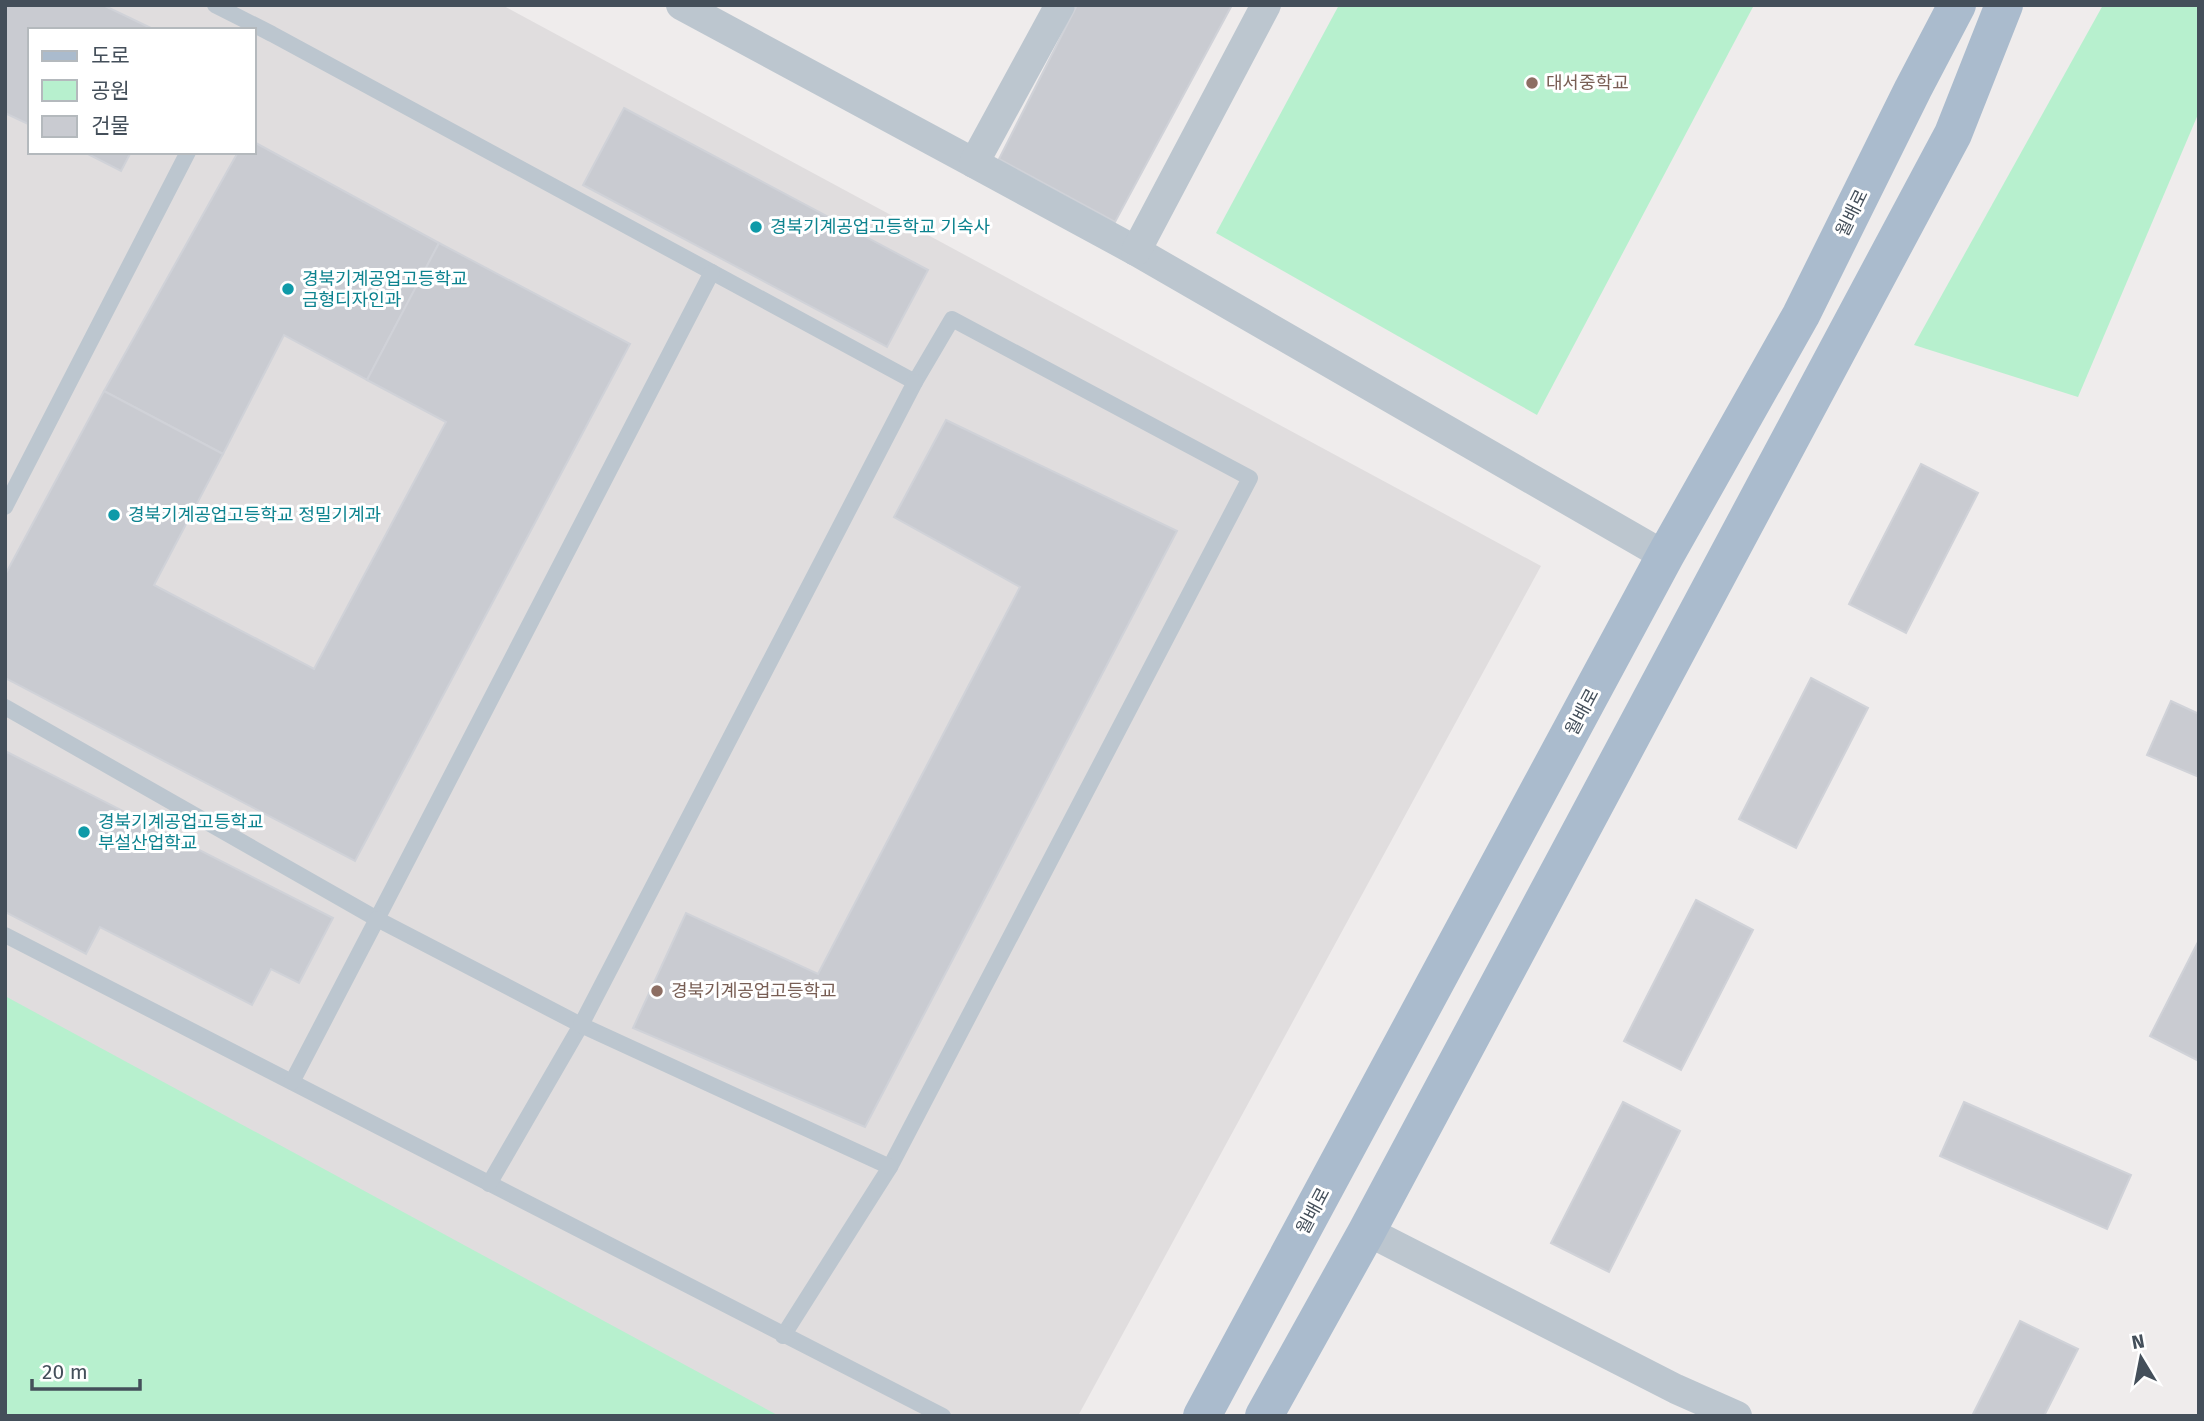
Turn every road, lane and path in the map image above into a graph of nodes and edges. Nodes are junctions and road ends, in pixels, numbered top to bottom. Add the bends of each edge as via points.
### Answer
1 (215, 5) edge
2 (681, 5) edge
3 (1060, 5) edge
4 (1266, 5) edge
5 (1957, 5) edge
6 (2004, 5) edge
7 (253, 27) edge
8 (256, 29) edge
9 (187, 154) edge
10 (974, 163) junction
11 (1136, 251) junction
12 (712, 272) junction
13 (915, 382) junction
14 (5, 507) edge
15 (1665, 556) junction
16 (5, 707) edge
17 (377, 919) junction
18 (5, 935) edge
19 (581, 1025) junction
20 (292, 1082) junction
21 (890, 1167) junction
22 (489, 1184) junction
23 (1367, 1231) junction
24 (783, 1336) junction
25 (943, 1416) edge
26 (1202, 1416) edge
27 (1264, 1416) edge
28 (1737, 1416) edge

1 - 7 lane
2 - 10 street
3 - 10 street
4 - 11 street
5 - 15 main road, 월배로 via 1801,315
6 - 23 main road via 1953,134
8 - 12 lane
9 - 14 lane
10 - 11 street
11 - 15 street
12 - 13 lane
12 - 17 lane
13 - 19 lane
13 - 21 lane via 952,319 1251,478
15 - 26 main road, 월배로
16 - 17 lane
17 - 19 lane
17 - 20 lane
18 - 20 lane
19 - 21 lane
19 - 22 lane
20 - 22 lane
21 - 24 lane
22 - 24 lane
23 - 27 main road
23 - 28 street
24 - 25 lane

